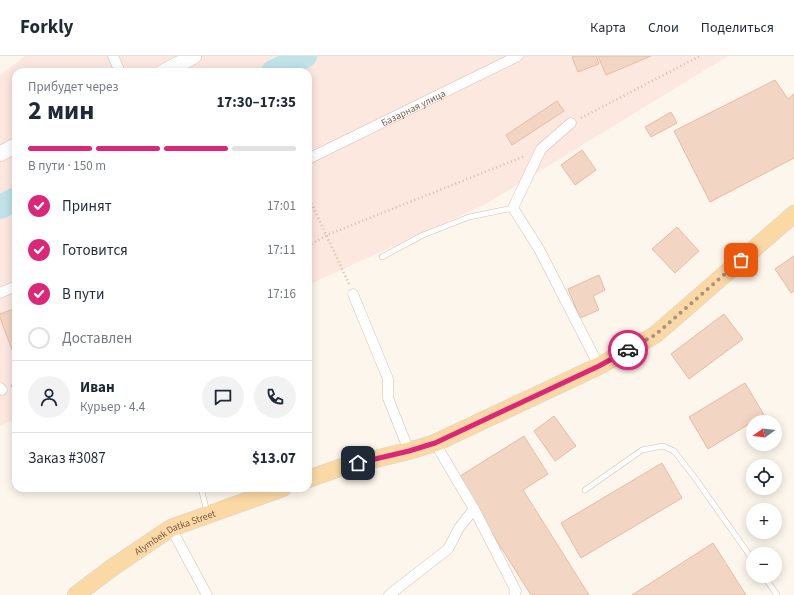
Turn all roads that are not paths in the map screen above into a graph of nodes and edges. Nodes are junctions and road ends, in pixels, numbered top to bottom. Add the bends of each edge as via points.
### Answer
1 (113, 56) edge
2 (194, 56) edge
3 (518, 56) edge
4 (118, 68) edge
5 (171, 68) edge
6 (571, 123) road end
7 (12, 147) edge
8 (0, 154) edge
9 (312, 157) edge
10 (513, 208) junction
11 (794, 214) edge
12 (382, 257) dead end
13 (12, 288) edge
14 (0, 293) edge
15 (353, 294) road end
16 (599, 366) junction
17 (435, 443) junction
18 (409, 451) junction
19 (312, 478) edge
20 (585, 490) dead end
21 (202, 492) edge
22 (260, 492) edge
23 (474, 509) junction
24 (208, 515) junction
25 (171, 528) junction
26 (746, 550) edge
27 (769, 583) edge
28 (76, 595) edge
29 (207, 595) edge
30 (390, 595) edge
31 (514, 595) edge
32 (777, 595) edge

1 - 4 street
2 - 5 street
3 - 9 street, Базарная улица
6 - 10 street via 541,149
7 - 8 street
10 - 12 lane via 470,217 423,235
10 - 16 street via 539,248
11 - 16 main road via 655,335
13 - 14 street
15 - 18 street via 388,378 388,398
16 - 17 main road
17 - 18 main road
17 - 23 street
18 - 19 main road via 346,466
20 - 26 lane via 642,450 662,446 674,451
21 - 24 lane
22 - 24 main road, Alymbek Datka Street
23 - 30 street via 459,528 448,549
23 - 31 street via 516,591
24 - 25 main road, Alymbek Datka Street
25 - 28 main road, Alymbek Datka Street
25 - 29 street
27 - 32 lane

